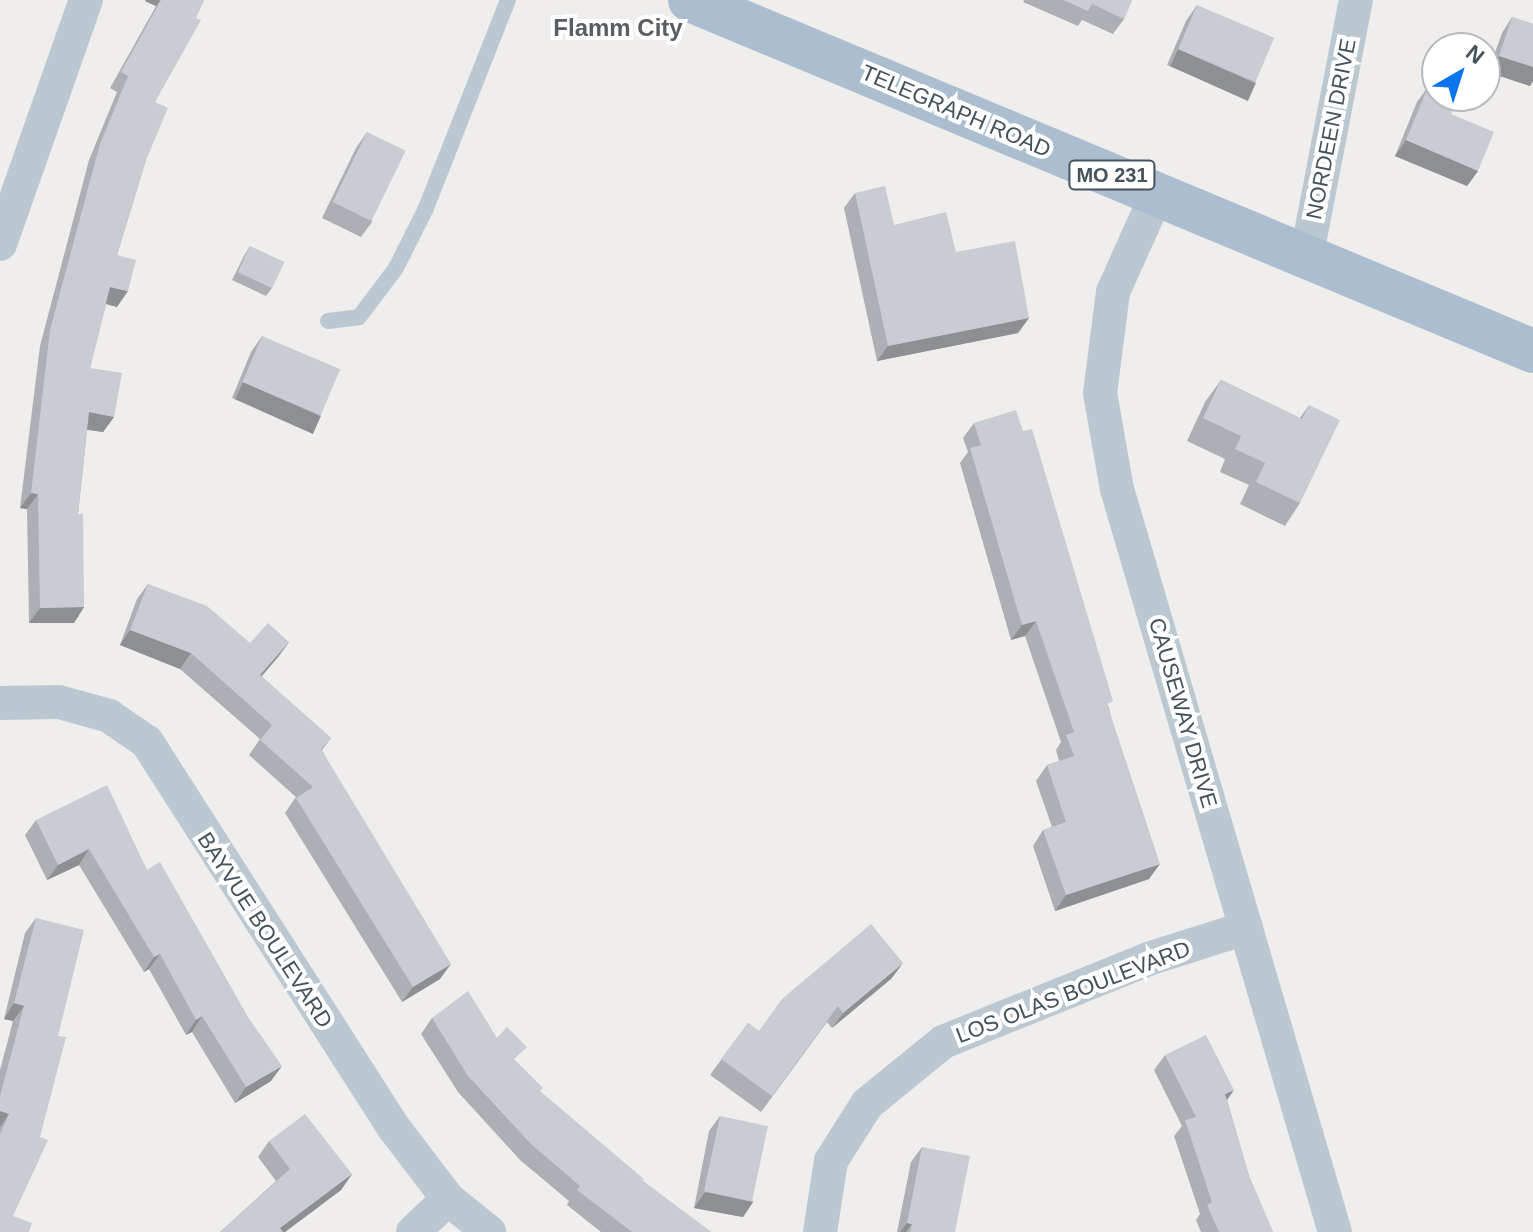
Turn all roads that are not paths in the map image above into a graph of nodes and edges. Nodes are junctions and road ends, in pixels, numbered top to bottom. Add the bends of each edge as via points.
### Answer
1 (86, 0) edge
2 (508, 0) edge
3 (690, 0) edge
4 (1356, 0) edge
5 (1157, 194) junction
6 (0, 244) edge
7 (1306, 259) junction
8 (328, 321) dead end
9 (1533, 351) edge
10 (0, 703) edge
11 (1246, 928) junction
12 (448, 1199) junction
13 (413, 1232) edge
14 (489, 1232) edge
15 (820, 1232) edge
16 (1335, 1232) edge

1 - 6 street
2 - 8 lane via 426,208 396,268 359,317
3 - 5 main road, TELEGRAPH ROAD / MO 231
4 - 7 street, NORDEEN DRIVE
5 - 7 main road, TELEGRAPH ROAD / MO 231
5 - 11 street, CAUSEWAY DRIVE via 1113,292 1100,393 1117,489
7 - 9 main road, TELEGRAPH ROAD / MO 231
10 - 12 street, BAYVUE BOULEVARD via 59,702 109,716 147,742 318,1015
11 - 15 street, LOS OLAS BOULEVARD via 1148,959 943,1042 867,1104 831,1161
11 - 16 street, CAUSEWAY DRIVE
12 - 13 street
12 - 14 street, BAYVUE BOULEVARD

